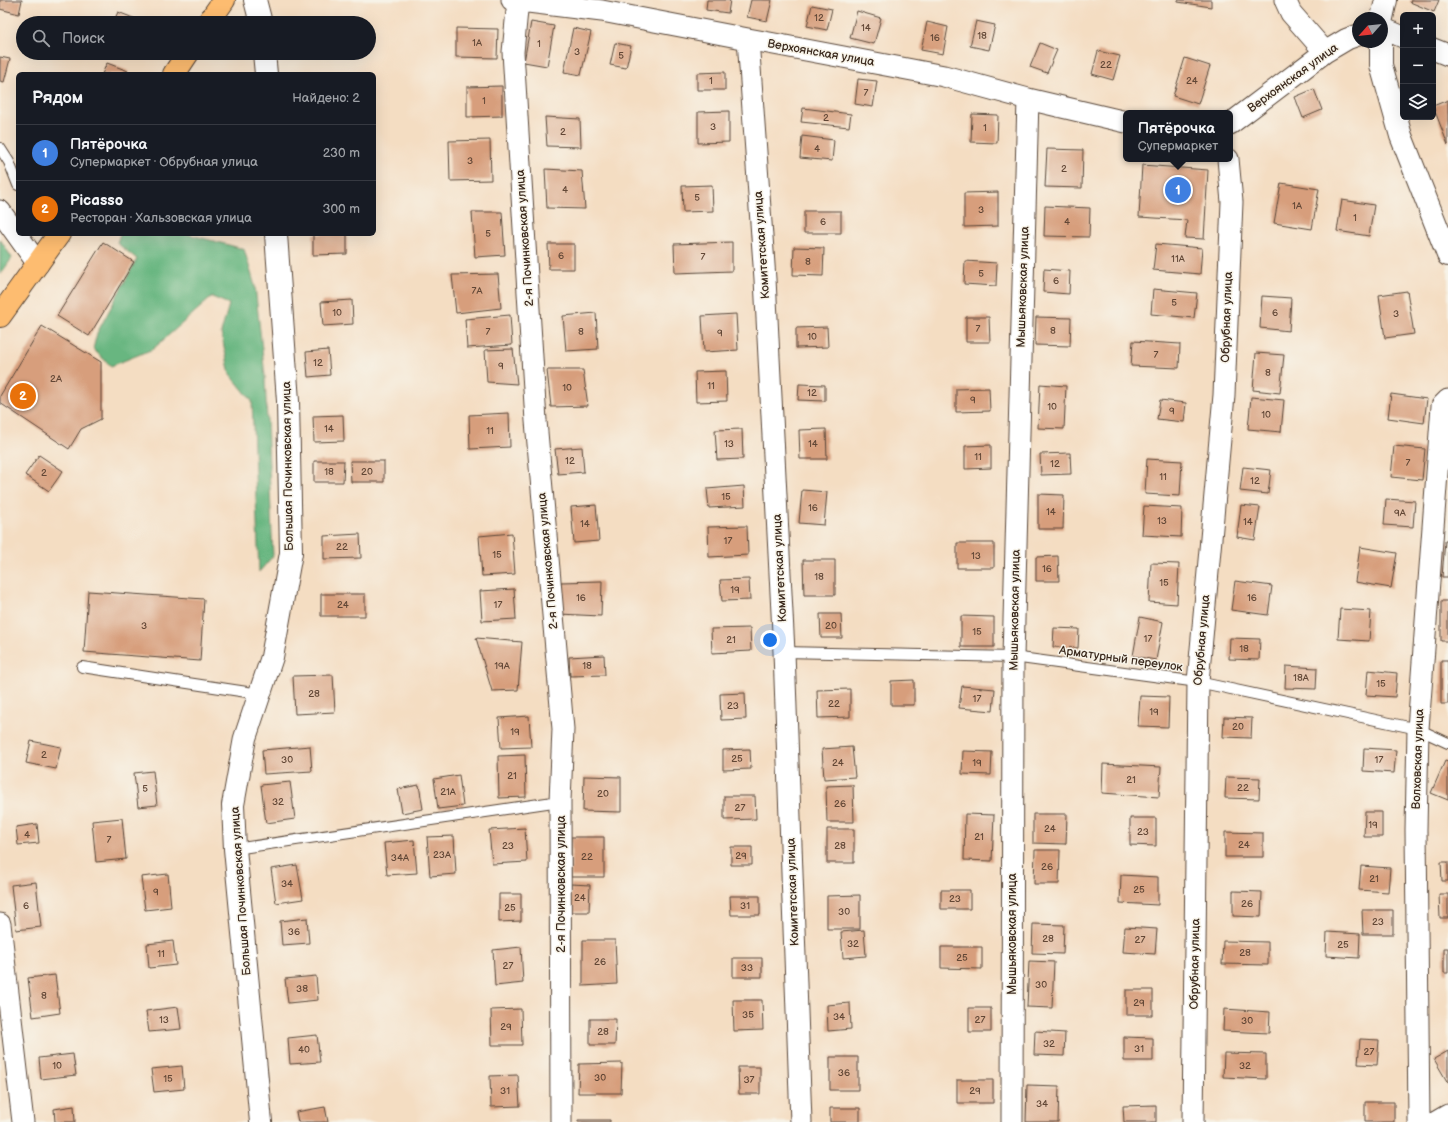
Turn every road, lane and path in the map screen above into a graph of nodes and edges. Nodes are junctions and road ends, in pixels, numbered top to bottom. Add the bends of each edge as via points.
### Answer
1 (224, 0) edge
2 (255, 0) edge
3 (512, 0) edge
4 (518, 0) edge
5 (1285, 0) edge
6 (1386, 0) edge
7 (603, 5) edge
8 (1383, 12) edge
9 (213, 16) edge
10 (259, 16) edge
11 (1388, 31) edge
12 (1400, 36) edge
13 (1352, 37) edge
14 (748, 40) junction
15 (1381, 48) edge
16 (1436, 50) edge
17 (1325, 52) junction
18 (1448, 55) edge
19 (183, 60) edge
20 (265, 60) edge
21 (175, 72) edge
22 (266, 72) edge
23 (1028, 99) junction
24 (1123, 121) edge
25 (1233, 122) edge
26 (0, 148) edge
27 (1228, 162) edge
28 (16, 180) edge
29 (0, 211) edge
30 (16, 230) edge
31 (58, 236) edge
32 (276, 236) edge
33 (24, 239) edge
34 (1448, 255) edge
35 (38, 264) junction
36 (0, 316) edge
37 (1448, 400) edge
38 (784, 652) junction
39 (1013, 657) junction
40 (82, 667) dead end
41 (1198, 682) junction
42 (260, 694) junction
43 (1418, 729) junction
44 (1448, 743) edge
45 (560, 801) junction
46 (236, 849) junction
47 (0, 924) edge
48 (1448, 1115) edge
49 (23, 1122) edge
50 (261, 1122) edge
51 (561, 1122) edge
52 (801, 1122) edge
53 (1012, 1122) edge
54 (1193, 1122) edge
55 (1419, 1122) edge
56 (1436, 1122) edge

1 - 9 main road
2 - 10 street
3 - 4 street, Верхоянская улица
4 - 7 street, Верхоянская улица
4 - 45 street, 2-я Починковская улица via 513,52 536,422 563,729
5 - 17 street via 1291,13
6 - 8 street
7 - 14 street, Верхоянская улица
11 - 12 street
13 - 17 street, Верхоянская улица
14 - 23 street, Верхоянская улица via 944,76
14 - 38 street, Комитетская улица via 765,279
15 - 34 street via 1382,65 1401,136
16 - 18 street
17 - 25 street, Верхоянская улица
19 - 21 main road
20 - 22 street
23 - 24 street, Верхоянская улица
23 - 39 street, Мышьяковская улица
26 - 28 lane
27 - 41 street, Обрубная улица via 1232,202 1224,395
29 - 30 street
31 - 35 main road
32 - 42 street, Большая Починковская улица via 288,401 291,553 272,657
33 - 35 street
35 - 36 main road
37 - 43 street, Волховская улица via 1442,406
38 - 39 lane, Арматурный переулок
38 - 52 street, Комитетская улица
39 - 41 lane, Арматурный переулок
39 - 53 street, Мышьяковская улица
40 - 42 lane
41 - 43 lane, Арматурный переулок
41 - 54 street, Обрубная улица
42 - 46 street, Большая Починковская улица via 245,738 233,805
43 - 44 lane, Арматурный переулок
43 - 55 street, Волховская улица via 1416,830
45 - 46 lane
45 - 51 street, 2-я Починковская улица
46 - 50 street, Большая Починковская улица
47 - 49 street
48 - 56 street

